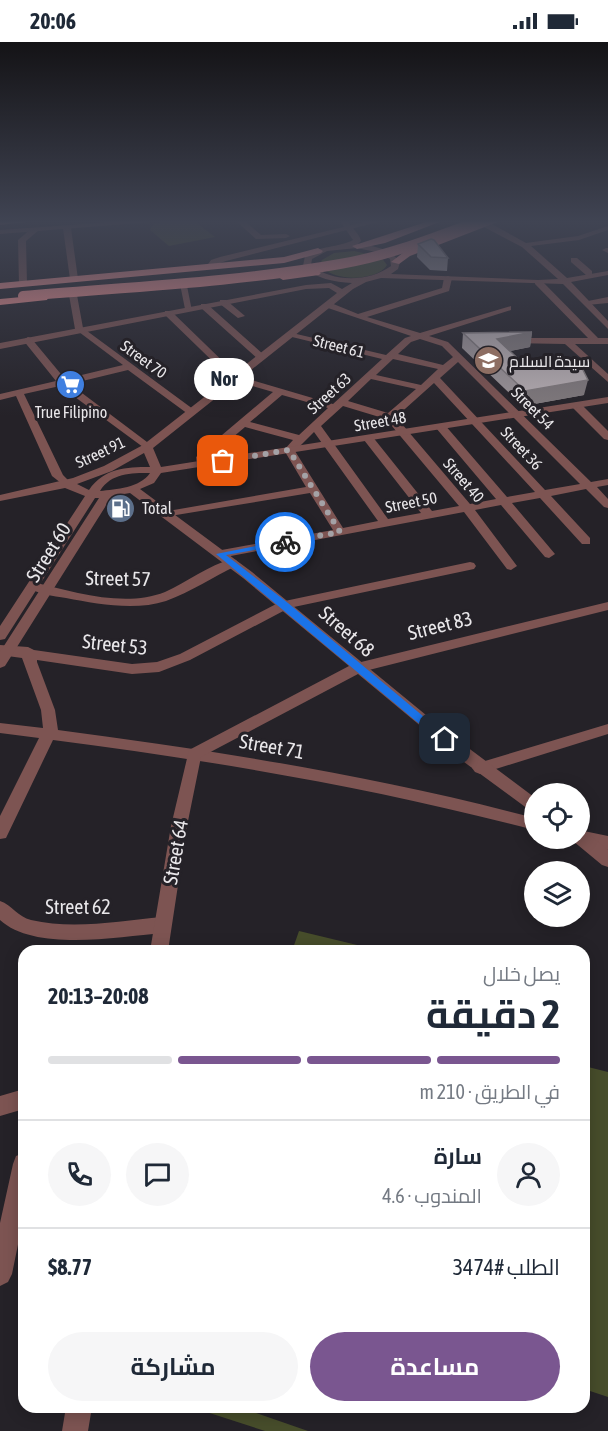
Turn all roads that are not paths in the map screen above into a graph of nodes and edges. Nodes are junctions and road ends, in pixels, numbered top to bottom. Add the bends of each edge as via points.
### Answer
1 (0, 286) edge
2 (23, 286) edge
3 (42, 286) edge
4 (65, 286) edge
5 (85, 286) edge
6 (183, 286) joint
7 (321, 286) edge
8 (332, 286) edge
9 (354, 286) edge
10 (447, 286) edge
11 (542, 286) edge
12 (570, 286) edge
13 (306, 287) joint
14 (23, 290) junction
15 (0, 291) edge
16 (343, 293) junction
17 (73, 295) junction
18 (0, 300) edge
19 (608, 300) edge
20 (223, 302) junction
21 (587, 303) junction
22 (328, 305) junction
23 (204, 306) junction
24 (508, 308) dead end
25 (189, 309) junction
26 (168, 313) junction
27 (241, 316) dead end
28 (604, 316) edge
29 (358, 317) junction
30 (608, 326) edge
31 (79, 329) junction
32 (291, 334) junction
33 (417, 336) junction
34 (28, 340) junction
35 (498, 341) edge
36 (596, 341) junction
37 (608, 341) edge
38 (568, 342) junction
39 (0, 346) edge
40 (261, 357) junction
41 (389, 357) junction
42 (458, 357) junction
43 (128, 367) junction
44 (444, 368) junction
45 (369, 376) junction
46 (434, 376) junction
47 (235, 378) junction
48 (608, 379) edge
49 (63, 382) junction
50 (423, 388) junction
51 (281, 391) junction
52 (19, 393) junction
53 (0, 397) edge
54 (608, 400) edge
55 (338, 404) junction
56 (576, 405) junction
57 (192, 412) junction
58 (516, 414) junction
59 (390, 417) junction
60 (474, 421) junction
61 (243, 423) junction
62 (315, 426) junction
63 (440, 426) junction
64 (403, 432) junction
65 (608, 437) edge
66 (368, 438) junction
67 (301, 439) junction
68 (329, 445) junction
69 (147, 447) junction
70 (289, 450) junction
71 (201, 465) junction
72 (158, 471) junction
73 (608, 482) edge
74 (66, 484) junction
75 (588, 486) junction
76 (132, 489) junction
77 (314, 489) junction
78 (108, 493) junction
79 (542, 494) junction
80 (93, 495) junction
81 (0, 498) edge
82 (503, 501) junction
83 (608, 505) edge
84 (467, 508) junction
85 (429, 515) junction
86 (168, 516) junction
87 (385, 523) junction
88 (340, 532) junction
89 (586, 541) dead end
90 (220, 554) junction
91 (549, 554) dead end
92 (232, 563) junction
93 (470, 566) dead end
94 (511, 566) dead end
95 (33, 586) junction
96 (46, 591) junction
97 (285, 605) junction
98 (608, 606) edge
99 (0, 636) edge
100 (28, 652) junction
101 (3, 654) edge
102 (357, 668) junction
103 (0, 728) edge
104 (608, 729) edge
105 (50, 735) junction
106 (194, 754) junction
107 (480, 768) junction
108 (524, 798) edge
109 (524, 821) edge
110 (0, 833) edge
111 (590, 839) edge
112 (608, 843) edge
113 (590, 845) edge
114 (608, 860) edge
115 (0, 908) edge
116 (162, 926) junction
117 (160, 945) edge
118 (18, 1102) edge
119 (0, 1106) edge
120 (18, 1192) edge
121 (0, 1274) edge
122 (78, 1413) edge
123 (75, 1431) edge

1 - 14 highway
2 - 14 street
3 - 14 highway
4 - 14 highway
5 - 14 highway, bridge
6 - 17 highway
6 - 25 street
7 - 13 street
8 - 16 street
9 - 16 street, Street 91
10 - 29 street
11 - 36 street
12 - 21 street
13 - 20 street
14 - 15 highway
14 - 18 highway
16 - 22 street, Street 91
17 - 18 highway
17 - 31 street
19 - 21 street
20 - 23 street
20 - 27 street
21 - 28 street
22 - 29 street, Street 54
22 - 32 street, Street 91
23 - 25 street
23 - 40 street
24 - 33 street, Street 63
25 - 26 street
26 - 31 street
26 - 47 street
28 - 30 street
29 - 33 street, Street 54
31 - 34 street
31 - 43 street, Street 70
32 - 40 street, Street 91
32 - 41 street, Street 61
33 - 41 street, Street 63
33 - 42 street, Street 54 via 450,343
34 - 39 street
34 - 49 street
35 - 38 street
36 - 37 street
36 - 38 street
38 - 48 street
40 - 47 street, Street 91
41 - 44 street, Street 61
41 - 45 street, Street 63
42 - 44 street
42 - 58 street, Street 54
43 - 49 street
43 - 57 street, Street 70
44 - 46 street
45 - 50 street
45 - 55 street, Street 63
46 - 50 street
46 - 60 street, Street 36
47 - 51 street
47 - 57 street, Street 91
49 - 52 street
49 - 69 street
50 - 59 street
51 - 55 street
51 - 61 street
52 - 53 street
52 - 74 street via 58,476
54 - 56 street, Street 48
55 - 59 street
55 - 62 street, Street 63
56 - 58 street, Street 48
56 - 65 street
57 - 69 street, Street 91
58 - 60 street, Street 48
58 - 75 street, Street 54
59 - 64 street, Street 40
60 - 63 street, Street 48
60 - 79 street, Street 36
61 - 67 street
61 - 71 street via 200,459
62 - 67 street, Street 63
62 - 68 street
63 - 64 street, Street 48
63 - 82 street
64 - 66 street, Street 48
64 - 84 street, Street 40
66 - 68 street, Street 48
66 - 85 street
67 - 70 street, Street 63
68 - 70 street, Street 48
68 - 87 street
69 - 72 street, Street 91
69 - 74 street, Street 91 via 117,465
70 - 71 street, Street 48
70 - 77 street
71 - 72 street, Street 48
72 - 76 street, Street 91 via 150,481
72 - 80 street, Street 60 via 119,472 100,482
73 - 75 street, Street 50
74 - 80 street, Street 91
74 - 81 street, Street 91
75 - 79 street, Street 50
75 - 83 street, Street 54
76 - 78 street, Street 91
76 - 86 street, Street 68
77 - 86 street
77 - 88 street
78 - 80 street, Street 91
78 - 96 street, Street 60
79 - 82 street, Street 50
79 - 89 street, Street 36
80 - 95 street, Street 60
82 - 84 street, Street 50
82 - 91 street
84 - 85 street, Street 50
84 - 94 street, Street 40
85 - 87 street, Street 50
86 - 90 street, Street 68
87 - 88 street, Street 50
88 - 90 street, Street 50
90 - 92 street, Street 68
92 - 96 street, Street 57 via 160,598 141,602
92 - 97 street, Street 68
93 - 97 street
95 - 96 street, Street 57
95 - 99 street, Street 60
96 - 101 street, Street 60
97 - 100 street, Street 53 via 159,667 132,669
97 - 102 street, Street 68
98 - 102 street, Street 83
100 - 101 street, Street 53
100 - 105 street via 50,718
102 - 106 street, Street 83
102 - 107 street, Street 68
103 - 105 street, Street 71
104 - 107 street
105 - 106 street, Street 71
105 - 110 street
106 - 109 street, Street 71 via 291,770
106 - 116 street, Street 64
107 - 108 street, Street 68
111 - 112 street
113 - 114 street
115 - 116 street, Street 62 via 18,923 39,929
116 - 117 street, Street 64
118 - 119 street
120 - 121 street
122 - 123 street

